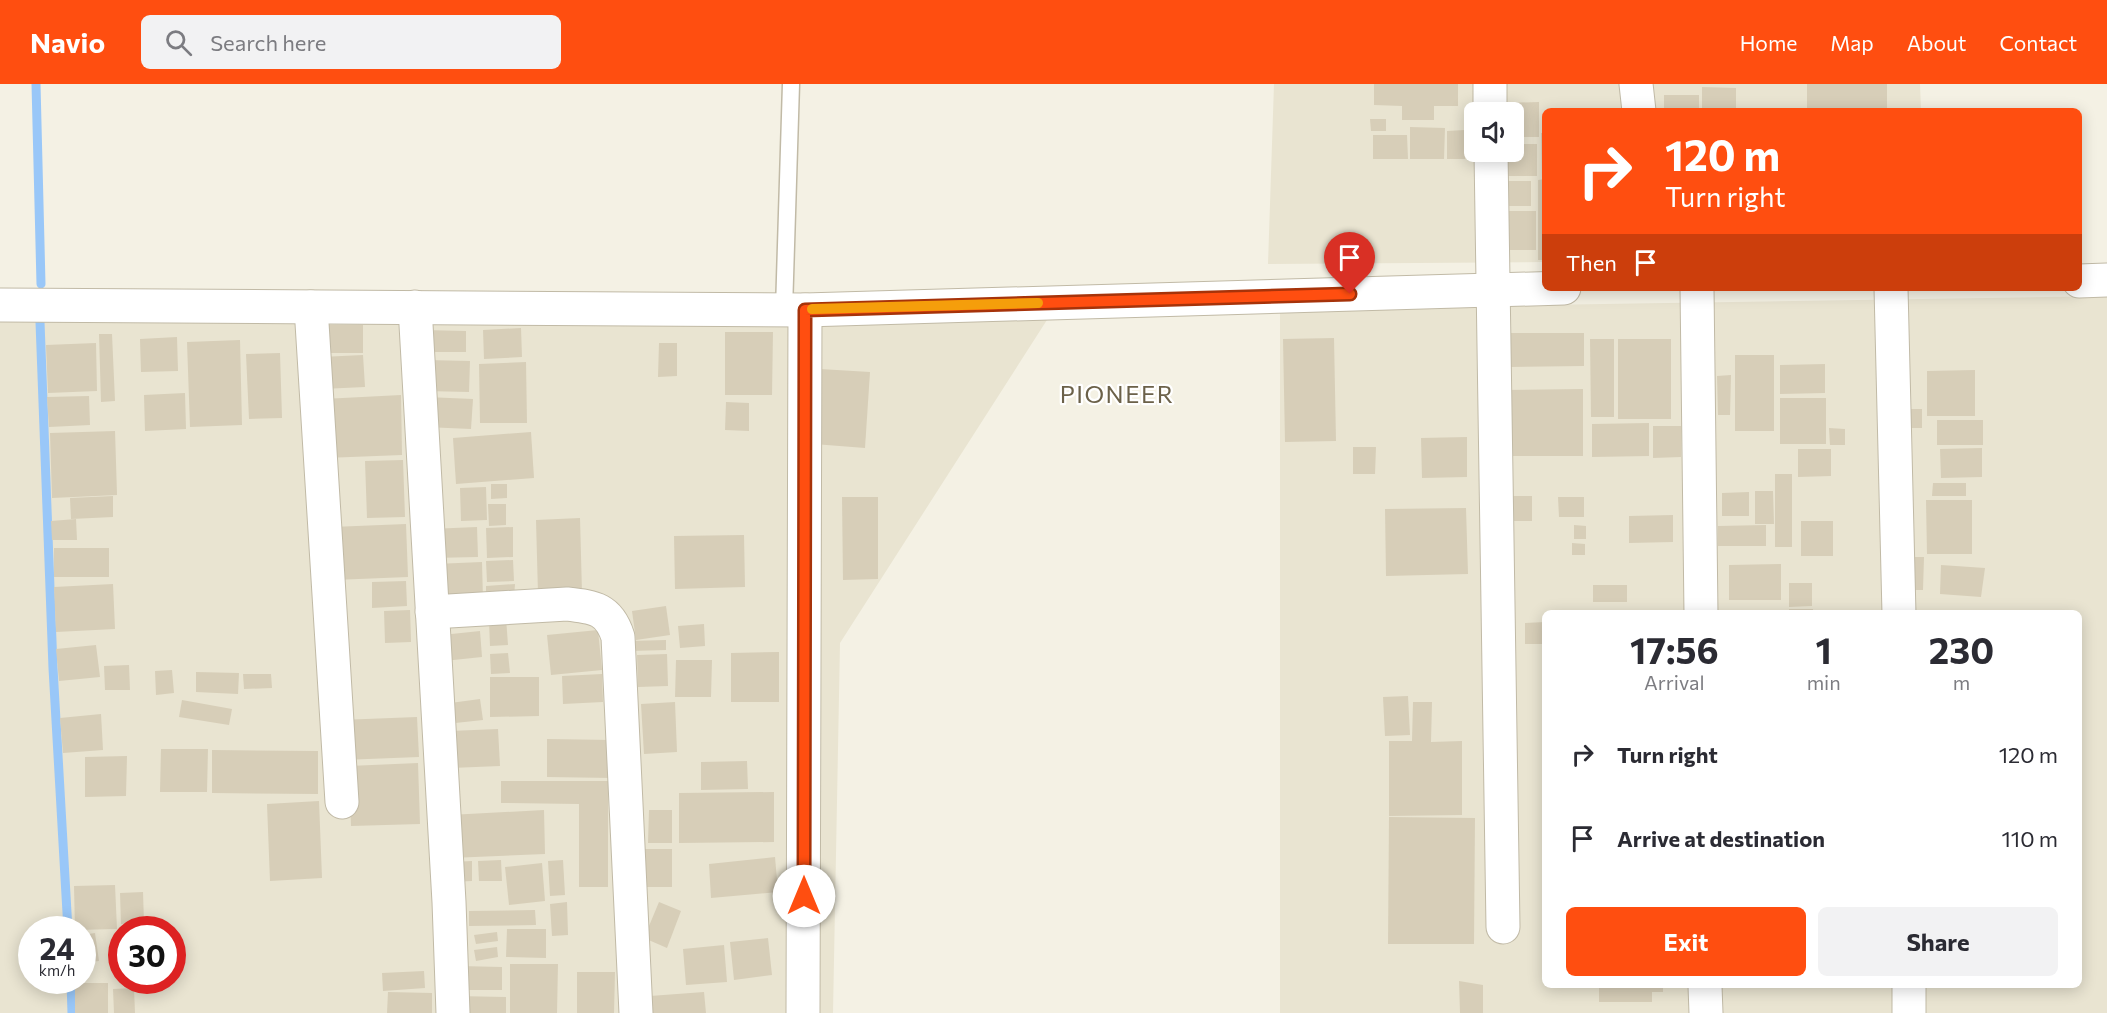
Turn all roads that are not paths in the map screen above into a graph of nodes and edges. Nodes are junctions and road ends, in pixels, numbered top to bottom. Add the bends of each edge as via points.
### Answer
1 (791, 84) edge
2 (1490, 84) edge
3 (1636, 84) edge
4 (1490, 102) edge
5 (1639, 108) edge
6 (1491, 162) edge
7 (2107, 280) edge
8 (2082, 281) edge
9 (1542, 289) edge
10 (1492, 290) junction
11 (1697, 291) edge
12 (1891, 291) edge
13 (0, 305) edge
14 (311, 307) junction
15 (415, 307) junction
16 (794, 310) junction
17 (1701, 610) edge
18 (1899, 610) edge
19 (432, 612) junction
20 (342, 802) dead end
21 (1503, 927) dead end
22 (1705, 988) edge
23 (1909, 988) edge
24 (453, 1013) edge
25 (636, 1013) edge
26 (803, 1013) edge
27 (1706, 1013) edge
28 (1910, 1013) edge

1 - 16 lane
2 - 4 street
3 - 5 street
6 - 10 street
7 - 8 street
9 - 10 street
10 - 16 street
10 - 21 street
11 - 17 street
12 - 18 street
13 - 14 street
14 - 15 street
14 - 20 street
15 - 16 street
15 - 19 street
16 - 26 street
19 - 24 street
19 - 25 street via 567,604 603,611 614,623 618,637
22 - 27 street
23 - 28 street

